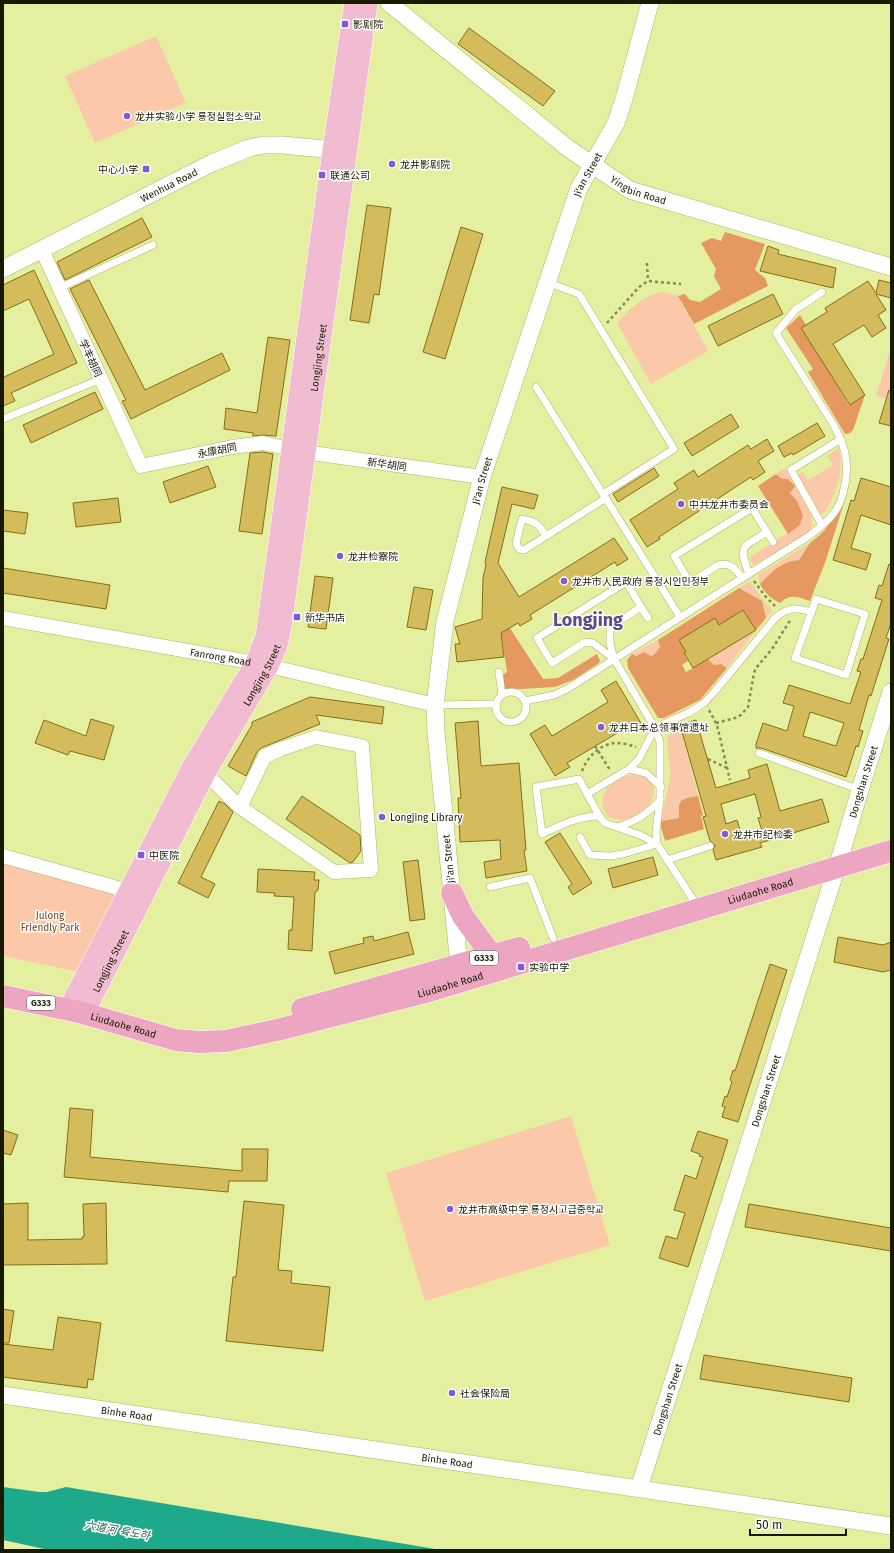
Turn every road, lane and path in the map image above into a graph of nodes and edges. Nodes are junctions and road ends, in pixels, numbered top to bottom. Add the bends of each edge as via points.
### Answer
1 (356, 3) edge
2 (367, 3) edge
3 (389, 3) edge
4 (650, 3) edge
5 (339, 151) junction
6 (592, 165) junction
7 (152, 245) dead end
8 (42, 250) junction
9 (647, 263) dead end
10 (891, 267) edge
11 (3, 269) edge
12 (648, 281) junction
13 (547, 282) junction
14 (681, 284) dead end
15 (59, 288) junction
16 (822, 292) dead end
17 (601, 330) junction
18 (101, 379) junction
19 (536, 387) dead end
20 (3, 419) edge
21 (841, 439) junction
22 (299, 451) junction
23 (141, 466) joint
24 (482, 477) junction
25 (604, 496) junction
26 (822, 525) junction
27 (767, 532) junction
28 (546, 536) junction
29 (773, 542) dead end
30 (750, 574) junction
31 (742, 578) junction
32 (641, 607) junction
33 (795, 608) junction
34 (783, 612) junction
35 (812, 612) junction
36 (680, 617) junction
37 (3, 618) edge
38 (648, 618) dead end
39 (614, 659) junction
40 (262, 665) junction
41 (499, 672) dead end
42 (891, 692) edge
43 (502, 695) junction
44 (525, 700) junction
45 (704, 702) junction
46 (496, 704) junction
47 (435, 705) junction
48 (716, 723) junction
49 (655, 728) junction
50 (595, 746) dead end
51 (644, 749) junction
52 (598, 750) junction
53 (759, 753) dead end
54 (708, 759) dead end
55 (604, 760) dead end
56 (727, 768) junction
57 (199, 769) junction
58 (630, 769) junction
59 (580, 779) junction
60 (730, 780) dead end
61 (661, 787) junction
62 (860, 790) junction
63 (587, 794) junction
64 (660, 799) junction
65 (240, 807) junction
66 (600, 816) junction
67 (615, 827) junction
68 (580, 837) dead end
69 (891, 840) edge
70 (657, 844) junction
71 (710, 846) dead end
72 (891, 851) edge
73 (3, 856) edge
74 (667, 860) junction
75 (839, 860) junction
76 (490, 887) dead end
77 (128, 891) junction
78 (452, 893) junction
79 (694, 902) junction
80 (553, 938) junction
81 (492, 956) junction
82 (460, 974) junction
83 (3, 985) edge
84 (3, 996) edge
85 (80, 1005) junction
86 (3, 1395) edge
87 (639, 1488) junction
88 (891, 1526) edge

1 - 5 main road, Longjing Street
2 - 5 main road, Longjing Street
3 - 6 street, Yingbin Road
4 - 6 street, Ji'an Street via 616,123
5 - 8 street, Wenhua Road via 282,145 249,148 212,163
5 - 22 main road, Longjing Street
6 - 10 street, Yingbin Road via 630,190
6 - 13 street, Ji'an Street via 579,188
7 - 15 lane
8 - 11 street, Wenhua Road
8 - 15 street, 学丰胡同
9 - 12 path
12 - 14 path
12 - 17 path via 639,287
13 - 17 lane via 579,294
13 - 24 street, Ji'an Street
15 - 18 street, 学丰胡同
16 - 21 lane via 795,310 776,333
17 - 25 lane via 674,450
18 - 20 lane
18 - 23 street, 学丰胡同
19 - 25 lane
21 - 26 lane via 846,460 842,497 835,512
21 - 26 lane via 791,470
22 - 23 street, 永康胡同 via 263,443 232,446
22 - 24 street, 新华胡同
22 - 40 main road, Longjing Street
24 - 47 street, Ji'an Street via 445,621
25 - 28 lane
25 - 36 lane
26 - 30 lane
27 - 29 lane
27 - 30 lane via 744,548 743,558
27 - 31 lane via 752,508 674,556 690,583 723,564 731,566
28 - 28 lane via 537,523 522,519 516,543 519,549 524,550
30 - 31 lane
30 - 34 path via 764,596
31 - 36 lane
32 - 38 lane
32 - 39 lane via 610,627
32 - 39 lane via 626,582 536,638 552,663 585,642 593,643
33 - 34 lane
33 - 35 lane
33 - 48 path via 786,627 754,673 748,707 742,715
34 - 45 lane
35 - 35 lane via 795,658 846,675 865,614 816,599
36 - 39 lane
37 - 40 street, Fanrong Road
39 - 44 lane via 567,689
39 - 49 lane
40 - 47 street, Fanrong Road
40 - 57 main road, Longjing Street
41 - 43 lane
42 - 62 street, Dongshan Street
43 - 44 lane via 506,692 516,692
43 - 46 lane
44 - 46 lane via 523,717 509,722 498,713
45 - 48 path
45 - 49 lane via 690,712
46 - 47 lane
47 - 78 street, Ji'an Street
48 - 56 path
49 - 51 lane
49 - 61 lane via 660,742
50 - 52 path
51 - 52 path via 615,743
51 - 58 lane
52 - 55 path
52 - 59 path via 586,761
53 - 62 lane
54 - 56 path
56 - 60 path
57 - 65 street
57 - 77 main road, Longjing Street
57 - 85 main road, Longjing Street
58 - 61 lane via 646,773
58 - 63 lane
59 - 63 lane
59 - 66 lane via 536,787 542,834 571,820
61 - 64 lane
62 - 75 street, Dongshan Street
63 - 66 lane
64 - 67 lane via 646,814 630,824
64 - 70 lane
65 - 65 street via 334,872 371,870 362,746 316,737 281,748 265,756
66 - 67 lane via 605,823
67 - 70 lane
68 - 70 lane via 590,855 616,855
69 - 75 highway, Liudaohe Road / G333
70 - 74 lane
71 - 74 lane
72 - 75 highway, Liudaohe Road / G333
73 - 77 street
74 - 79 lane
75 - 79 highway, Liudaohe Road / G333
75 - 87 street, Dongshan Street
76 - 80 lane via 530,878
77 - 85 main road, Longjing Street
78 - 81 highway via 463,916
78 - 82 street, Ji'an Street
79 - 80 highway, Liudaohe Road / G333
79 - 82 highway, Liudaohe Road / G333
80 - 81 highway, Liudaohe Road / G333
81 - 82 highway, Liudaohe Road / G333
82 - 85 highway, Liudaohe Road / G333 via 281,1029 226,1041 176,1040
83 - 85 highway, Liudaohe Road / G333
84 - 85 highway, Liudaohe Road / G333
86 - 87 street, Binhe Road
87 - 88 street, Binhe Road

